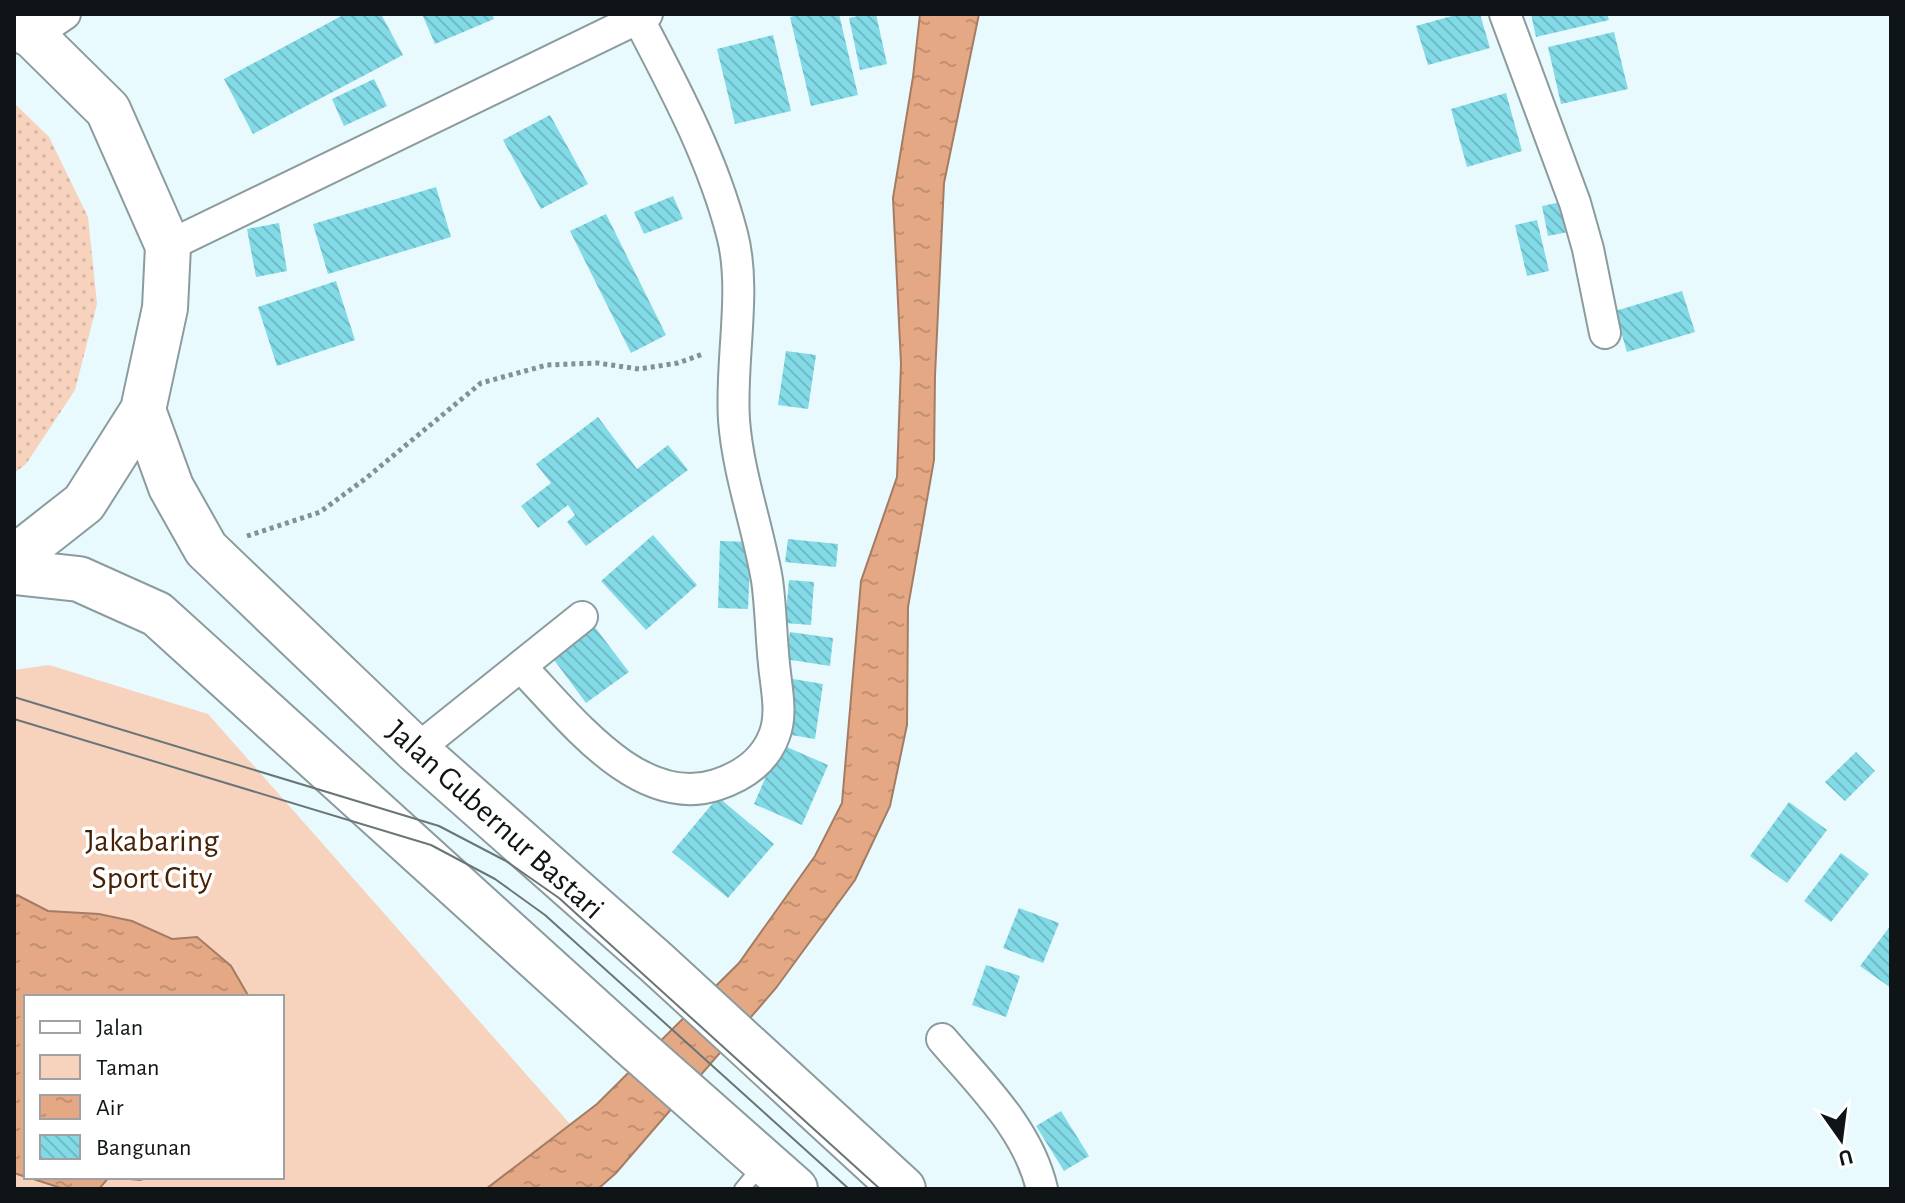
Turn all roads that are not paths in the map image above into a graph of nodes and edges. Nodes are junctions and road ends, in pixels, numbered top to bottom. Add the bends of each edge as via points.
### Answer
1 (1505, 14) edge
2 (642, 16) edge
3 (37, 25) edge
4 (168, 246) junction
5 (1605, 333) dead end
6 (143, 410) junction
7 (14, 558) edge
8 (14, 572) edge
9 (582, 617) dead end
10 (521, 667) junction
11 (416, 750) junction
12 (942, 1039) dead end
13 (767, 1180) edge
14 (903, 1189) edge
15 (1042, 1189) edge

1 - 5 street via 1575,203
2 - 4 street
2 - 10 street via 691,120 732,234 738,267 734,421 767,580 779,710 774,736 758,761 736,779 704,789 666,787 631,772 594,742
3 - 4 highway via 108,110
4 - 6 highway via 165,308
6 - 7 highway via 84,503
6 - 11 highway, Jalan Gubernur Bastari via 171,487 206,549
8 - 13 highway via 79,579 157,614 713,1117
9 - 10 street
10 - 11 street
11 - 14 highway, Jalan Gubernur Bastari
12 - 15 street via 1018,1129

